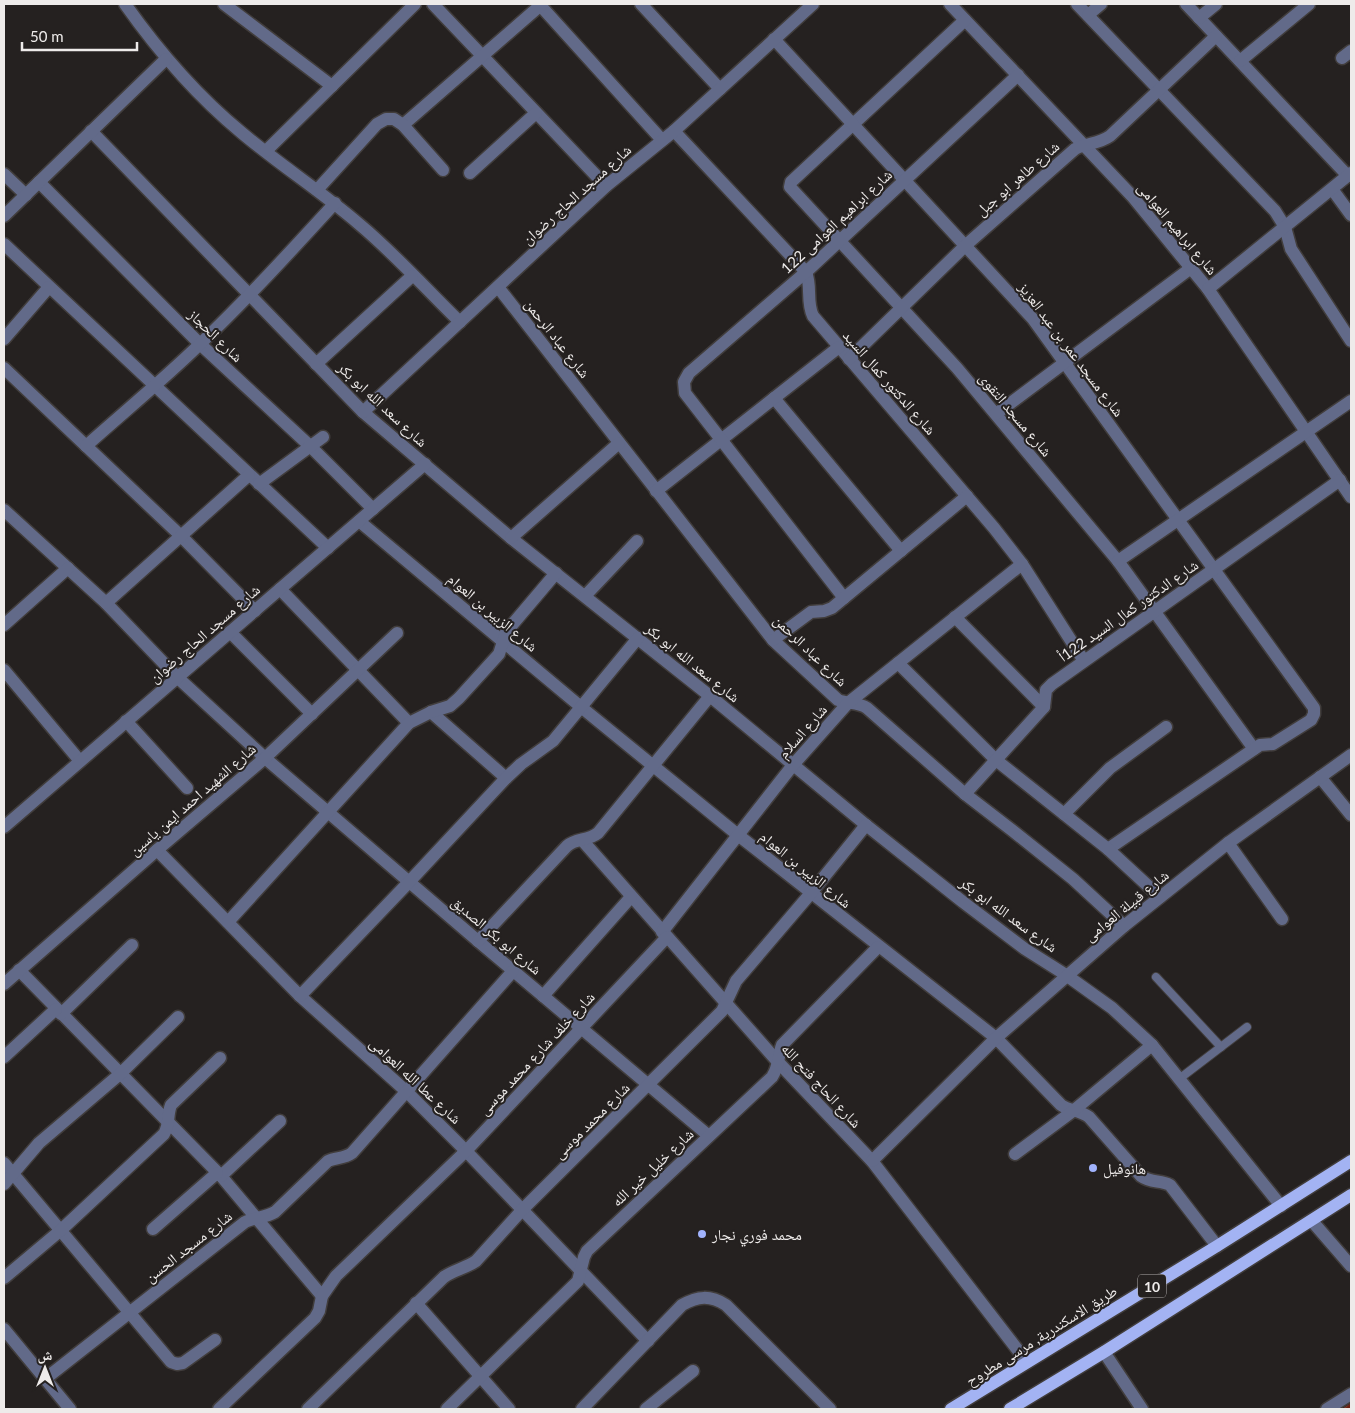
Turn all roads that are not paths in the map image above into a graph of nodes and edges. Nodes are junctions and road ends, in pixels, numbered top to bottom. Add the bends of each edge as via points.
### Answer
1 (126, 4) edge
2 (224, 4) edge
3 (415, 4) edge
4 (433, 4) edge
5 (541, 4) edge
6 (641, 4) edge
7 (813, 4) edge
8 (950, 4) edge
9 (1077, 4) edge
10 (1101, 4) edge
11 (1186, 4) edge
12 (1216, 4) edge
13 (1309, 4) edge
14 (1088, 15) junction
15 (1199, 18) junction
16 (965, 20) junction
17 (1216, 36) junction
18 (774, 39) junction
19 (481, 55) junction
20 (166, 58) junction
21 (1240, 61) junction
22 (1018, 75) junction
23 (332, 86) junction
24 (720, 88) junction
25 (1159, 90) junction
26 (536, 113) junction
27 (853, 124) junction
28 (403, 125) junction
29 (91, 130) junction
30 (674, 131) junction
31 (662, 140) junction
32 (1082, 145) junction
33 (266, 151) junction
34 (443, 170) dead end
35 (470, 173) dead end
36 (4, 174) edge
37 (1350, 174) edge
38 (905, 180) junction
39 (39, 182) junction
40 (606, 186) junction
41 (1332, 189) junction
42 (317, 190) junction
43 (26, 195) junction
44 (335, 203) junction
45 (1351, 214) edge
46 (4, 216) edge
47 (1285, 227) junction
48 (839, 242) junction
49 (4, 244) edge
50 (966, 245) junction
51 (1191, 268) junction
52 (806, 272) junction
53 (412, 276) junction
54 (49, 287) junction
55 (498, 287) junction
56 (1208, 289) junction
57 (250, 296) junction
58 (902, 308) junction
59 (460, 322) junction
60 (4, 339) edge
61 (1351, 341) edge
62 (200, 344) junction
63 (839, 348) junction
64 (849, 359) junction
65 (1065, 362) junction
66 (316, 364) junction
67 (4, 368) edge
68 (155, 386) junction
69 (774, 398) junction
70 (1351, 401) edge
71 (363, 412) junction
72 (996, 414) junction
73 (1307, 431) junction
74 (323, 437) dead end
75 (721, 440) junction
76 (619, 443) junction
77 (86, 446) junction
78 (310, 446) junction
79 (425, 464) junction
80 (249, 475) junction
81 (1340, 480) junction
82 (259, 484) junction
83 (656, 491) junction
84 (967, 496) junction
85 (1351, 497) edge
86 (4, 510) edge
87 (373, 510) junction
88 (1178, 519) junction
89 (359, 521) junction
90 (181, 536) junction
91 (511, 538) junction
92 (637, 541) dead end
93 (328, 548) junction
94 (901, 551) junction
95 (1118, 561) junction
96 (1022, 564) junction
97 (68, 568) junction
98 (1214, 569) junction
99 (556, 573) junction
100 (280, 590) junction
101 (585, 596) junction
102 (844, 598) junction
103 (106, 603) junction
104 (254, 611) junction
105 (1155, 611) junction
106 (955, 617) junction
107 (4, 626) edge
108 (230, 632) junction
109 (397, 632) dead end
110 (638, 638) junction
111 (773, 640) junction
112 (502, 641) junction
113 (1084, 661) junction
114 (898, 663) junction
115 (4, 670) edge
116 (358, 670) junction
117 (177, 677) junction
118 (710, 696) junction
119 (848, 703) junction
120 (581, 707) junction
121 (1044, 707) junction
122 (431, 712) junction
123 (312, 714) junction
124 (126, 722) junction
125 (409, 723) junction
126 (1166, 727) dead end
127 (1254, 749) junction
128 (265, 758) junction
129 (1350, 758) edge
130 (996, 760) junction
131 (80, 762) junction
132 (794, 765) junction
133 (654, 766) junction
134 (1320, 777) junction
135 (506, 778) junction
136 (187, 788) dead end
137 (965, 794) junction
138 (328, 812) junction
139 (1064, 814) junction
140 (1351, 815) edge
141 (866, 824) junction
142 (4, 827) edge
143 (738, 835) junction
144 (582, 840) junction
145 (1228, 843) junction
146 (1108, 849) junction
147 (157, 850) junction
148 (409, 882) junction
149 (811, 893) junction
150 (631, 897) junction
151 (1160, 897) junction
152 (1282, 919) dead end
153 (228, 922) junction
154 (1124, 926) junction
155 (665, 934) junction
156 (478, 941) junction
157 (132, 945) dead end
158 (878, 947) junction
159 (19, 970) junction
160 (513, 971) junction
161 (1066, 975) junction
162 (1156, 977) dead end
163 (4, 984) edge
164 (300, 996) junction
165 (543, 996) junction
166 (726, 1004) junction
167 (59, 1011) junction
168 (178, 1017) dead end
169 (1247, 1027) dead end
170 (582, 1028) junction
171 (996, 1038) junction
172 (1152, 1045) junction
173 (1221, 1047) junction
174 (4, 1057) edge
175 (220, 1058) dead end
176 (778, 1062) junction
177 (120, 1074) junction
178 (1179, 1079) junction
179 (649, 1084) junction
180 (406, 1091) junction
181 (1073, 1111) junction
182 (280, 1121) dead end
183 (169, 1124) junction
184 (709, 1136) junction
185 (466, 1151) junction
186 (1015, 1154) dead end
187 (872, 1161) junction
188 (1351, 1161) edge
189 (4, 1163) edge
190 (13, 1174) junction
191 (219, 1174) junction
192 (4, 1184) edge
193 (1351, 1195) edge
194 (1281, 1206) junction
195 (523, 1209) junction
196 (255, 1217) junction
197 (1312, 1221) junction
198 (153, 1229) dead end
199 (61, 1230) junction
200 (1217, 1246) junction
201 (1351, 1266) edge
202 (582, 1270) junction
203 (4, 1278) edge
204 (322, 1296) junction
205 (416, 1303) junction
206 (130, 1312) junction
207 (4, 1329) edge
208 (216, 1340) dead end
209 (648, 1341) junction
210 (1104, 1352) junction
211 (1027, 1362) junction
212 (693, 1371) dead end
213 (480, 1376) junction
214 (45, 1379) junction
215 (1351, 1394) edge
216 (70, 1409) edge
217 (219, 1409) edge
218 (308, 1409) edge
219 (447, 1409) edge
220 (509, 1409) edge
221 (582, 1409) edge
222 (646, 1409) edge
223 (830, 1409) edge
224 (951, 1409) edge
225 (1010, 1409) edge
226 (1142, 1409) edge
227 (1327, 1409) edge

1 - 20 street
2 - 23 street
3 - 23 street
4 - 19 street
5 - 19 street
5 - 31 street
6 - 24 street
7 - 18 street, شارع مسجد الحاج رضوان
8 - 16 street, شارع ابراهيم العوامى
9 - 14 street
10 - 14 street
11 - 15 street
12 - 15 street
13 - 21 street
14 - 25 street
15 - 17 street
16 - 22 street, شارع ابراهيم العوامى
16 - 27 street
17 - 21 street
17 - 25 street, شارع طاهر ابو جبل
18 - 24 street, شارع مسجد الحاج رضوان
18 - 27 street, شارع مسجد عمر بن عبد العزيز
19 - 26 street
19 - 28 street
20 - 29 street
20 - 33 street via 218,112
21 - 37 street
22 - 32 street, شارع ابراهيم العوامى
22 - 38 street, شارع ابراهيم العوامى 122
23 - 33 street
24 - 30 street, شارع مسجد الحاج رضوان
25 - 32 street, شارع طاهر ابو جبل via 1110,136
25 - 47 street via 1275,211
26 - 35 street
26 - 40 street
27 - 38 street, شارع مسجد عمر بن عبد العزيز
27 - 48 street, شارع مسجد التقوى via 790,184
28 - 34 street
28 - 42 street via 394,119 377,124
29 - 39 street
29 - 57 street, شارع سعد الله ابو بكر
30 - 31 street, شارع مسجد الحاج رضوان
30 - 52 street
31 - 40 street, شارع مسجد الحاج رضوان
32 - 50 street, شارع طاهر ابو جبل
32 - 51 street, شارع ابراهيم العوامى via 1132,196
33 - 42 street
36 - 43 street
37 - 41 street
38 - 48 street, شارع ابراهيم العوامى 122
38 - 50 street, شارع مسجد عمر بن عبد العزيز
39 - 43 street
39 - 62 street, شارع الحجاز
40 - 55 street, شارع مسجد الحاج رضوان
41 - 45 street
41 - 47 street
42 - 44 street
43 - 46 street
44 - 53 street via 379,240
44 - 57 street
47 - 56 street
47 - 61 street via 1291,249
48 - 52 street, شارع ابراهيم العوامى 122
48 - 58 street, شارع مسجد التقوى
49 - 54 street
50 - 58 street, شارع طاهر ابو جبل
50 - 65 street, شارع مسجد عمر بن عبد العزيز via 1033,320
51 - 56 street, شارع ابراهيم العوامى
51 - 65 street
52 - 63 street, شارع الدكتور كمال السيد via 810,311
52 - 75 street, شارع ابراهيم العوامى 122 via 689,373 684,382 685,393
53 - 59 street
53 - 66 street
54 - 60 street
54 - 68 street
55 - 59 street, شارع مسجد الحاج رضوان
55 - 76 street, شارع عباد الرحمن
56 - 73 street, شارع ابراهيم العوامى
57 - 62 street
57 - 66 street, شارع سعد الله ابو بكر
58 - 64 street, شارع طاهر ابو جبل
58 - 72 street, شارع مسجد التقوى
59 - 71 street, شارع مسجد الحاج رضوان
62 - 68 street
62 - 78 street, شارع الحجاز
63 - 64 street, شارع الدكتور كمال السيد
63 - 69 street
64 - 84 street, شارع الدكتور كمال السيد
65 - 72 street
65 - 88 street, شارع مسجد عمر بن عبد العزيز
66 - 71 street, شارع سعد الله ابو بكر
67 - 77 street
68 - 77 street
68 - 80 street
69 - 75 street
69 - 94 street
70 - 73 street
71 - 79 street, شارع سعد الله ابو بكر
72 - 95 street, شارع مسجد التقوى
73 - 81 street, شارع ابراهيم العوامى
73 - 88 street
74 - 78 street
75 - 83 street
75 - 102 street
76 - 83 street, شارع عباد الرحمن
76 - 91 street
77 - 90 street
78 - 82 street
78 - 87 street, شارع الحجاز
79 - 87 street, شارع مسجد الحاج رضوان
79 - 91 street, شارع سعد الله ابو بكر
80 - 82 street
80 - 90 street
81 - 85 street, شارع ابراهيم العوامى
81 - 98 street, شارع الدكتور كمال السيد 122أ
82 - 93 street
83 - 111 street, شارع عباد الرحمن
84 - 94 street
84 - 96 street, شارع الدكتور كمال السيد
86 - 97 street, شارع ابو بكر الصديق
87 - 89 street, شارع مسجد الحاج رضوان
88 - 95 street
88 - 98 street, شارع مسجد عمر بن عبد العزيز
89 - 93 street, شارع مسجد الحاج رضوان
89 - 112 street, شارع الزبير بن العوام
90 - 103 street
90 - 104 street
91 - 99 street, شارع سعد الله ابو بكر
92 - 101 street
93 - 100 street, شارع مسجد الحاج رضوان
94 - 102 street
95 - 105 street, شارع مسجد التقوى
96 - 106 street, شارع السلام
96 - 113 street, شارع الدكتور كمال السيد
97 - 103 street, شارع ابو بكر الصديق
97 - 107 street
98 - 105 street, شارع الدكتور كمال السيد 122أ
98 - 127 street, شارع مسجد عمر بن عبد العزيز via 1312,705 1314,714 1310,720 1278,742
99 - 101 street, شارع سعد الله ابو بكر
99 - 112 street
100 - 104 street, شارع مسجد الحاج رضوان
100 - 116 street
101 - 110 street, شارع سعد الله ابو بكر
102 - 111 street via 828,610 811,612
103 - 117 street, شارع ابو بكر الصديق
104 - 108 street, شارع مسجد الحاج رضوان
105 - 113 street, شارع الدكتور كمال السيد 122أ
105 - 127 street, شارع مسجد التقوى
106 - 114 street, شارع السلام
106 - 121 street
108 - 117 street, شارع مسجد الحاج رضوان
108 - 123 street
109 - 116 street, شارع الشهيد احمد ايمن ياسين
110 - 118 street, شارع سعد الله ابو بكر
110 - 120 street
111 - 119 street, شارع عباد الرحمن via 838,700
112 - 120 street, شارع الزبير بن العوام
112 - 122 street via 499,654 459,698 450,706
113 - 121 street, شارع الدكتور كمال السيد 122أ via 1048,687
114 - 119 street, شارع السلام
114 - 130 street
115 - 131 street
116 - 123 street, شارع الشهيد احمد ايمن ياسين
116 - 125 street
117 - 124 street, شارع مسجد الحاج رضوان
117 - 128 street, شارع ابو بكر الصديق
118 - 132 street, شارع سعد الله ابو بكر
118 - 133 street
119 - 132 street, شارع السلام
119 - 137 street, شارع عباد الرحمن via 867,708
120 - 133 street, شارع الزبير بن العوام
120 - 135 street via 552,741
121 - 130 street, شارع الدكتور كمال السيد 122أ
122 - 125 street
122 - 135 street
123 - 128 street, شارع الشهيد احمد ايمن ياسين
124 - 131 street, شارع مسجد الحاج رضوان
124 - 136 street
125 - 138 street
126 - 139 street via 1110,768
127 - 146 street
128 - 138 street, شارع ابو بكر الصديق
128 - 147 street, شارع الشهيد احمد ايمن ياسين
129 - 134 street, شارع قبيلة العوامى
130 - 137 street, شارع الدكتور كمال السيد 122أ
130 - 139 street
131 - 142 street, شارع مسجد الحاج رضوان
132 - 141 street, شارع سعد الله ابو بكر
132 - 143 street, شارع السلام
133 - 143 street, شارع الزبير بن العوام
133 - 144 street via 598,833
134 - 140 street
134 - 145 street, شارع قبيلة العوامى
135 - 148 street
137 - 154 street, شارع عباد الرحمن via 1072,879
138 - 148 street, شارع ابو بكر الصديق
138 - 153 street
139 - 146 street
141 - 149 street, شارع محمد موسى
141 - 161 street, شارع سعد الله ابو بكر via 1025,949
143 - 149 street, شارع الزبير بن العوام
143 - 155 street, شارع السلام
144 - 150 street, شارع الحاج فتح الله
144 - 156 street via 571,842
145 - 151 street, شارع قبيلة العوامى
145 - 152 street
146 - 151 street
147 - 153 street, شارع عطا الله العوامى
147 - 159 street, شارع الشهيد احمد ايمن ياسين
148 - 156 street, شارع ابو بكر الصديق
148 - 164 street
149 - 158 street, شارع الزبير بن العوام
149 - 166 street, شارع محمد موسى via 736,981
150 - 155 street, شارع الحاج فتح الله
150 - 165 street
151 - 154 street, شارع قبيلة العوامى
153 - 164 street, شارع عطا الله العوامى
154 - 161 street, شارع قبيلة العوامى
155 - 166 street, شارع الحاج فتح الله
155 - 170 street, شارع خلف شارع محمد موسى
156 - 160 street, شارع ابو بكر الصديق
157 - 167 street
158 - 171 street, شارع الزبير بن العوام
158 - 176 street, شارع خليل خير الله via 782,1045
159 - 163 street, شارع الشهيد احمد ايمن ياسين
159 - 167 street
160 - 165 street, شارع ابو بكر الصديق
160 - 180 street, شارع مسجد الحسن
161 - 171 street, شارع قبيلة العوامى
161 - 172 street, شارع سعد الله ابو بكر via 1112,1008
162 - 173 lane
164 - 180 street, شارع عطا الله العوامى
165 - 170 street, شارع ابو بكر الصديق
166 - 176 street, شارع الحاج فتح الله
166 - 179 street, شارع محمد موسى via 722,1012
167 - 174 street
167 - 177 street
168 - 177 street
169 - 173 lane
170 - 179 street, شارع ابو بكر الصديق
170 - 185 street, شارع خلف شارع محمد موسى
171 - 181 street, شارع الزبير بن العوام via 1061,1105
171 - 187 street, شارع قبيلة العوامى
172 - 178 street, شارع سعد الله ابو بكر
172 - 181 street
173 - 178 lane
175 - 183 street via 171,1105
176 - 184 street, شارع خليل خير الله via 772,1077
176 - 187 street, شارع الحاج فتح الله
177 - 183 street
177 - 190 street via 39,1143
178 - 194 street, شارع سعد الله ابو بكر
179 - 184 street, شارع ابو بكر الصديق
179 - 195 street, شارع محمد موسى
180 - 185 street, شارع عطا الله العوامى
180 - 196 street, شارع مسجد الحسن via 352,1153 328,1161 275,1212
181 - 186 street
181 - 200 street, شارع الزبير بن العوام via 1089,1117 1146,1179 1170,1184
182 - 191 street
183 - 191 street
183 - 199 street via 164,1134
184 - 202 street, شارع خليل خير الله via 587,1251
185 - 195 street, شارع عطا الله العوامى
185 - 204 street, شارع خلف شارع محمد موسى via 336,1276
187 - 211 street, شارع الحاج فتح الله
188 - 194 main road, طريق الاسكندرية, مرسى مطروح / 10
189 - 190 street
190 - 192 street
190 - 199 street
191 - 196 street
191 - 198 street
193 - 197 main road, 10
194 - 200 main road, طريق الاسكندرية, مرسى مطروح / 10
195 - 202 street, شارع عطا الله العوامى
195 - 205 street, شارع محمد موسى via 476,1261 452,1271
196 - 204 street
196 - 206 street, شارع مسجد الحسن
197 - 201 street
197 - 210 main road, 10
199 - 203 street
199 - 206 street
200 - 211 main road, طريق الاسكندرية, مرسى مطروح / 10
202 - 209 street, شارع عطا الله العوامى
202 - 213 street, شارع خليل خير الله via 578,1281
204 - 217 street, شارع خلف شارع محمد موسى via 315,1318
205 - 213 street
205 - 218 street, شارع محمد موسى
206 - 208 street via 171,1362 177,1364 183,1364
206 - 214 street, شارع مسجد الحسن
207 - 214 street
209 - 221 street
209 - 223 street via 682,1305 700,1297 718,1300
210 - 225 main road, 10
210 - 226 street
211 - 224 main road, طريق الاسكندرية, مرسى مطروح / 10
212 - 222 street
213 - 219 street, شارع خليل خير الله
213 - 220 street
214 - 216 street
215 - 227 street

